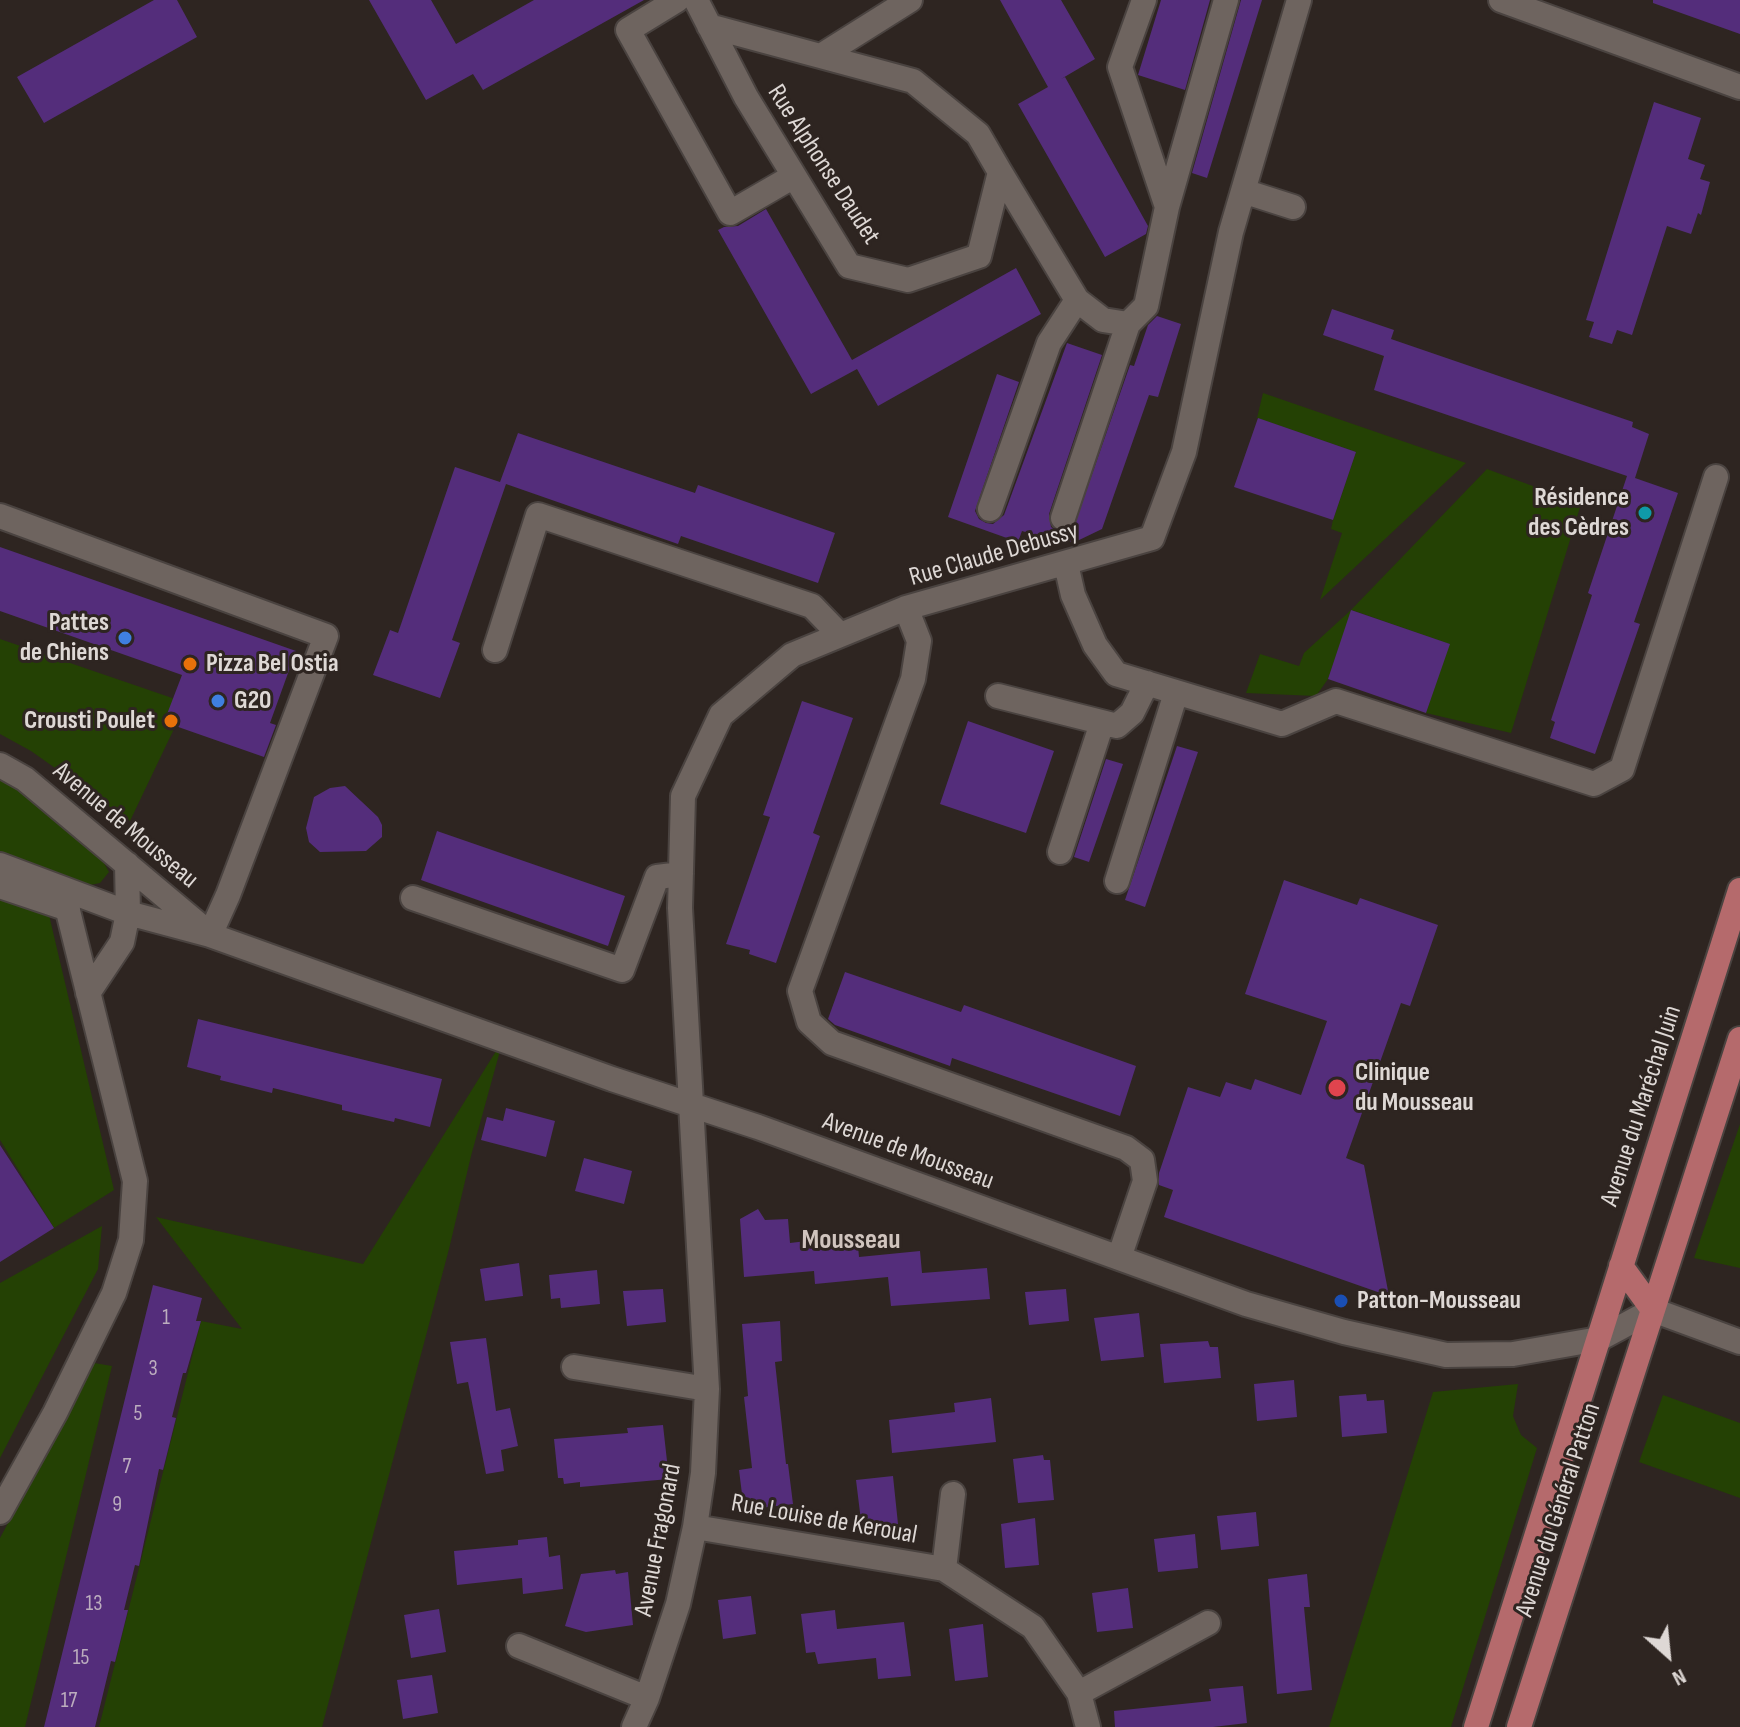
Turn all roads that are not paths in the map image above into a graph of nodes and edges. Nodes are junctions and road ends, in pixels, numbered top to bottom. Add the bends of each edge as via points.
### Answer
1 (677, 0) edge
2 (696, 0) edge
3 (910, 0) edge
4 (1144, 0) edge
5 (1226, 0) edge
6 (1299, 0) edge
7 (1501, 0) edge
8 (709, 26) junction
9 (821, 56) junction
10 (1740, 87) edge
11 (1000, 172) junction
12 (794, 176) junction
13 (1243, 191) junction
14 (1167, 207) junction
15 (1293, 207) dead end
16 (1077, 300) junction
17 (1128, 324) junction
18 (1716, 477) dead end
19 (990, 509) dead end
20 (0, 516) edge
21 (1063, 518) dead end
22 (1066, 564) junction
23 (906, 608) junction
24 (840, 635) junction
25 (495, 650) dead end
26 (1147, 683) junction
27 (1176, 693) junction
28 (998, 696) dead end
29 (1102, 723) junction
30 (0, 765) edge
31 (1060, 852) dead end
32 (127, 864) junction
33 (0, 865) edge
34 (681, 874) junction
35 (1117, 881) dead end
36 (0, 886) edge
37 (1740, 890) edge
38 (413, 898) dead end
39 (66, 900) junction
40 (128, 913) junction
41 (210, 935) junction
42 (88, 993) junction
43 (1740, 1039) edge
44 (692, 1105) junction
45 (1119, 1258) junction
46 (1621, 1266) junction
47 (1653, 1310) junction
48 (1599, 1339) junction
49 (1740, 1342) edge
50 (574, 1367) dead end
51 (1630, 1382) junction
52 (707, 1389) junction
53 (953, 1494) dead end
54 (0, 1512) edge
55 (695, 1527) junction
56 (944, 1569) junction
57 (1208, 1623) dead end
58 (519, 1646) dead end
59 (1079, 1693) junction
60 (647, 1698) junction
61 (634, 1727) edge
62 (1088, 1727) edge
63 (1476, 1727) edge
64 (1519, 1727) edge

1 - 12 street via 628,30 730,213
2 - 8 street, Rue Alphonse Daudet
3 - 9 street
4 - 14 street via 1120,67
5 - 14 street
6 - 13 street, Rue Claude Debussy
7 - 10 street
8 - 9 street, Rue Alphonse Daudet
8 - 12 street, Rue Alphonse Daudet
9 - 11 street, Rue Alphonse Daudet via 913,81 978,134
11 - 12 street, Rue Alphonse Daudet via 979,256 908,280 849,266
11 - 16 street
13 - 15 street
13 - 22 street, Rue Claude Debussy via 1184,452 1152,538
14 - 17 street via 1146,306
16 - 17 street via 1103,320
16 - 19 street via 1049,343
17 - 21 street
18 - 27 street via 1622,769 1594,784 1336,701 1282,724
20 - 41 street via 326,636
22 - 23 street, Rue Claude Debussy
22 - 26 street via 1095,645 1116,674
23 - 24 street, Rue Claude Debussy
23 - 45 street via 919,641 913,679 800,991 809,1022 832,1043 1126,1148 1142,1160 1145,1181
24 - 25 street via 812,606 538,515
24 - 34 street, Rue Claude Debussy via 792,655 721,715 683,796
26 - 27 street
26 - 29 street via 1132,713 1117,726
27 - 35 street
28 - 29 street
29 - 31 street
30 - 32 street, Avenue de Mousseau via 25,779
32 - 40 street
32 - 41 street, Avenue de Mousseau
33 - 39 street, Avenue de Mousseau
34 - 38 street via 657,877 622,970
34 - 44 street, Rue Claude Debussy
36 - 39 street
37 - 46 main road, Avenue du Maréchal Juin
39 - 40 street, Avenue de Mousseau
39 - 42 street
40 - 41 street, Avenue de Mousseau
40 - 42 street via 122,942
41 - 44 street, Avenue de Mousseau
42 - 54 street via 135,1181 131,1240 114,1293
43 - 47 main road
44 - 45 street, Avenue de Mousseau
44 - 52 street, Avenue Fragonard
45 - 48 street, Avenue de Mousseau via 1246,1304 1446,1355 1513,1354
46 - 47 main road
46 - 48 main road, Avenue du Maréchal Juin
47 - 48 street, Avenue de Mousseau
47 - 49 street
47 - 51 main road, Avenue du Général Patton
48 - 51 main road
48 - 63 main road, Avenue du Général Patton
50 - 52 street
51 - 64 main road, Avenue du Général Patton
52 - 55 street, Avenue Fragonard
53 - 56 street, Rue Louise de Keroual
55 - 56 street, Rue Louise de Keroual
55 - 60 street, Avenue Fragonard via 678,1604
56 - 59 street, Rue Louise de Keroual via 1033,1627
57 - 59 street
58 - 60 street
59 - 62 street, Rue Louise de Keroual
60 - 61 street, Avenue Fragonard

